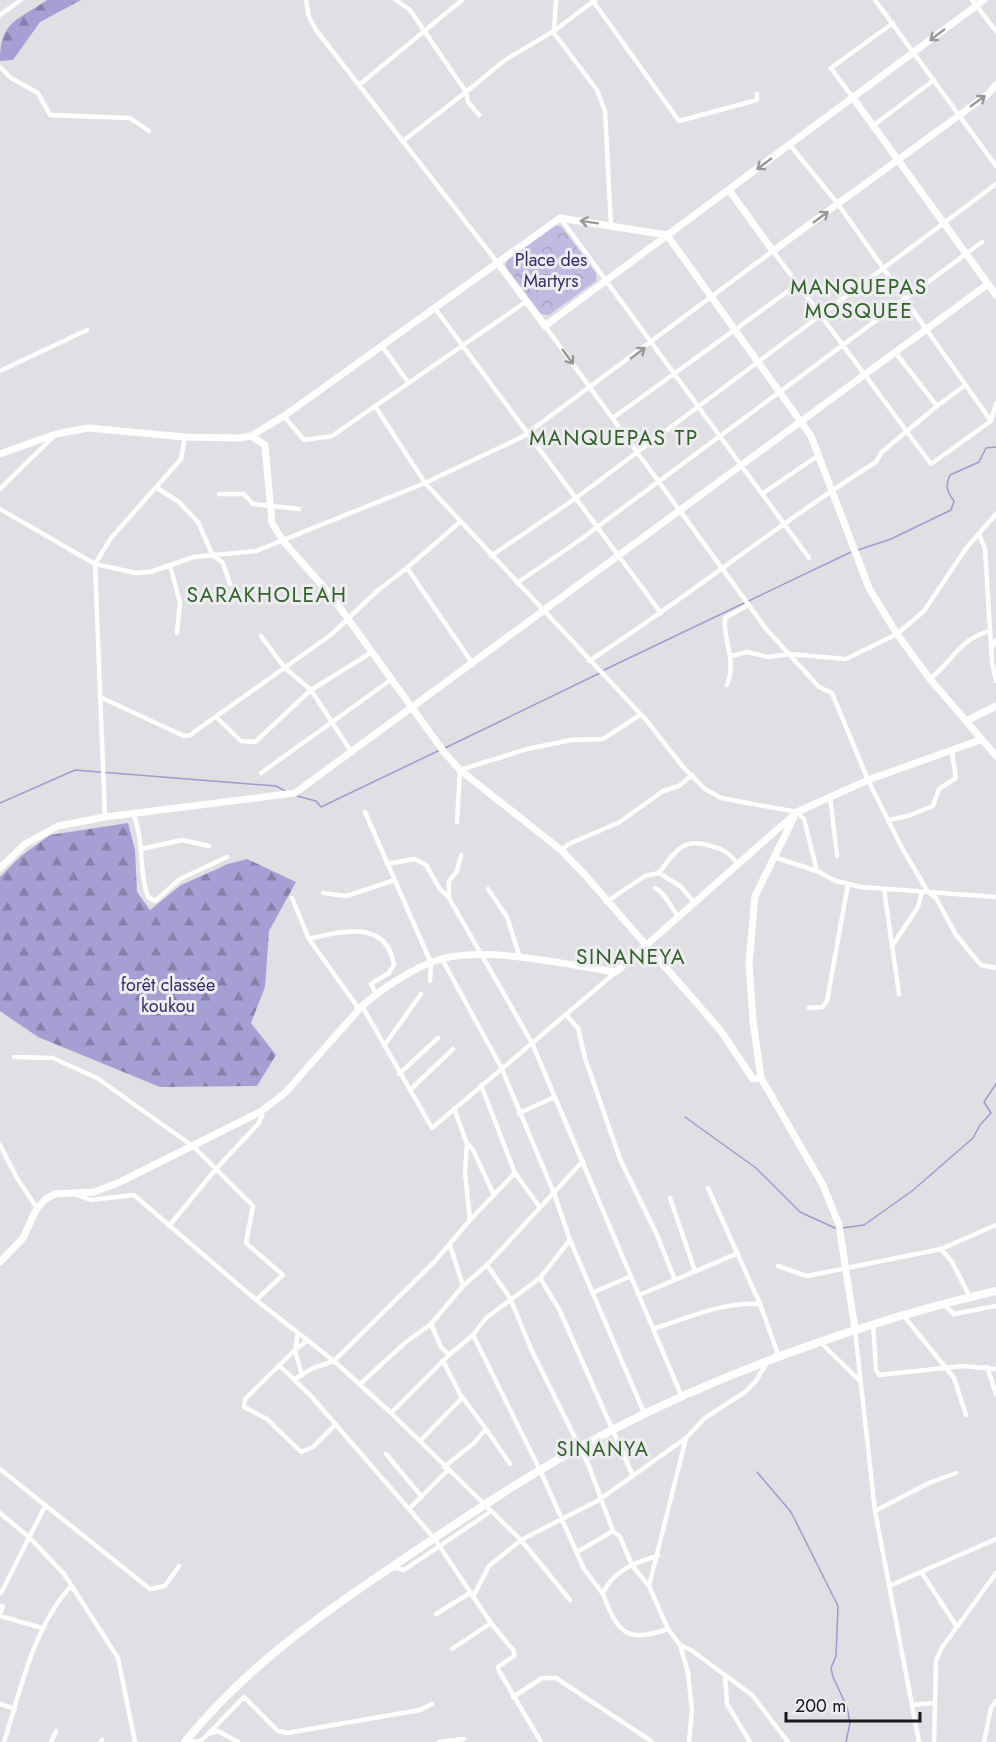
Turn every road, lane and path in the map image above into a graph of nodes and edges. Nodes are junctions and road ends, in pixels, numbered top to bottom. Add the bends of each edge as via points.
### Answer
1 (21, 0) edge
2 (306, 0) edge
3 (396, 0) edge
4 (462, 0) edge
5 (556, 0) edge
6 (875, 0) edge
7 (984, 0) edge
8 (594, 1) edge
9 (974, 3) edge
10 (0, 15) edge
11 (893, 23) junction
12 (554, 31) junction
13 (996, 31) edge
14 (423, 32) junction
15 (914, 52) junction
16 (0, 67) edge
17 (934, 80) junction
18 (359, 85) junction
19 (996, 85) edge
20 (466, 92) junction
21 (756, 94) dead end
22 (853, 98) junction
23 (479, 115) dead end
24 (959, 115) junction
25 (874, 125) junction
26 (149, 131) dead end
27 (403, 141) junction
28 (790, 144) junction
29 (898, 160) junction
30 (996, 166) edge
31 (996, 184) edge
32 (729, 190) junction
33 (838, 204) junction
34 (560, 218) junction
35 (942, 223) junction
36 (611, 226) junction
37 (667, 235) junction
38 (982, 242) dead end
39 (774, 251) junction
40 (964, 254) junction
41 (497, 262) junction
42 (882, 267) junction
43 (607, 280) junction
44 (798, 284) junction
45 (988, 284) junction
46 (996, 295) edge
47 (905, 298) junction
48 (711, 299) junction
49 (527, 301) junction
50 (434, 307) junction
51 (819, 314) junction
52 (545, 326) junction
53 (928, 328) junction
54 (87, 330) dead end
55 (735, 330) junction
56 (652, 342) junction
57 (381, 345) junction
58 (842, 345) junction
59 (463, 346) junction
60 (895, 352) junction
61 (757, 360) junction
62 (0, 371) edge
63 (675, 373) junction
64 (863, 376) junction
65 (408, 382) junction
66 (964, 386) junction
67 (591, 388) junction
68 (779, 391) junction
69 (996, 404) edge
70 (375, 406) junction
71 (698, 406) junction
72 (937, 406) junction
73 (284, 416) junction
74 (613, 418) junction
75 (801, 421) junction
76 (991, 421) junction
77 (906, 432) junction
78 (56, 434) junction
79 (528, 434) junction
80 (719, 435) junction
81 (185, 436) junction
82 (251, 436) junction
83 (637, 452) junction
84 (0, 454) edge
85 (819, 454) junction
86 (742, 465) junction
87 (658, 481) junction
88 (425, 483) junction
89 (157, 488) junction
90 (0, 489) edge
91 (832, 490) junction
92 (219, 494) dead end
93 (762, 494) junction
94 (576, 498) junction
95 (272, 507) junction
96 (0, 508) edge
97 (299, 509) dead end
98 (680, 511) junction
99 (996, 514) edge
100 (460, 522) junction
101 (783, 522) junction
102 (597, 526) junction
103 (979, 534) junction
104 (283, 541) junction
105 (212, 554) junction
106 (491, 556) junction
107 (619, 556) junction
108 (809, 558) dead end
109 (95, 564) junction
110 (171, 565) junction
111 (720, 567) junction
112 (407, 568) junction
113 (517, 583) junction
114 (230, 584) dead end
115 (747, 602) junction
116 (543, 611) junction
117 (661, 613) junction
118 (348, 619) junction
119 (990, 631) junction
120 (177, 633) dead end
121 (897, 634) junction
122 (261, 636) dead end
123 (996, 640) edge
124 (991, 649) junction
125 (372, 652) junction
126 (790, 654) junction
127 (731, 656) junction
128 (589, 661) junction
129 (472, 664) junction
130 (284, 667) junction
131 (392, 679) junction
132 (930, 679) junction
133 (996, 681) edge
134 (727, 685) dead end
135 (311, 690) junction
136 (100, 697) junction
137 (996, 706) edge
138 (414, 707) junction
139 (640, 715) junction
140 (216, 717) junction
141 (966, 721) junction
142 (330, 723) junction
143 (980, 740) junction
144 (952, 752) junction
145 (352, 753) junction
146 (996, 755) edge
147 (460, 770) junction
148 (261, 773) dead end
149 (692, 775) junction
150 (868, 780) junction
151 (830, 796) junction
152 (365, 812) dead end
153 (796, 812) junction
154 (133, 814) junction
155 (105, 817) junction
156 (888, 819) junction
157 (457, 822) dead end
158 (208, 846) dead end
159 (141, 849) junction
160 (561, 850) junction
161 (461, 855) dead end
162 (837, 856) dead end
163 (227, 857) dead end
164 (774, 857) junction
165 (387, 864) junction
166 (738, 864) junction
167 (0, 868) edge
168 (817, 871) junction
169 (659, 873) junction
170 (395, 880) junction
171 (848, 884) junction
172 (655, 888) dead end
173 (488, 889) dead end
174 (884, 889) junction
175 (922, 892) junction
176 (928, 892) junction
177 (323, 893) dead end
178 (449, 897) junction
179 (996, 897) edge
180 (291, 898) dead end
181 (606, 902) junction
182 (694, 902) junction
183 (678, 916) junction
184 (309, 939) junction
185 (645, 945) junction
186 (892, 946) junction
187 (484, 956) junction
188 (520, 958) junction
189 (442, 959) junction
190 (430, 963) junction
191 (996, 968) edge
192 (616, 972) junction
193 (430, 981) dead end
194 (376, 994) junction
195 (421, 994) dead end
196 (899, 994) dead end
197 (361, 1007) junction
198 (809, 1008) dead end
199 (566, 1015) junction
200 (438, 1038) dead end
201 (532, 1043) junction
202 (384, 1046) junction
203 (453, 1049) dead end
204 (14, 1057) dead end
205 (501, 1067) junction
206 (399, 1074) junction
207 (761, 1078) junction
208 (481, 1085) junction
209 (410, 1090) junction
210 (555, 1097) junction
211 (454, 1108) junction
212 (260, 1112) junction
213 (519, 1113) junction
214 (467, 1144) junction
215 (0, 1145) edge
216 (194, 1147) junction
217 (583, 1161) junction
218 (216, 1169) junction
219 (515, 1173) junction
220 (708, 1188) dead end
221 (554, 1193) junction
222 (77, 1195) junction
223 (494, 1195) junction
224 (670, 1198) dead end
225 (539, 1206) junction
226 (37, 1208) junction
227 (470, 1220) junction
228 (996, 1225) edge
229 (169, 1226) junction
230 (570, 1240) junction
231 (450, 1245) junction
232 (941, 1249) junction
233 (738, 1253) junction
234 (0, 1262) edge
235 (487, 1265) junction
236 (778, 1266) dead end
237 (845, 1268) junction
238 (695, 1271) junction
239 (631, 1276) junction
240 (540, 1278) junction
241 (675, 1280) junction
242 (463, 1286) junction
243 (996, 1291) edge
244 (592, 1293) junction
245 (639, 1294) junction
246 (970, 1297) junction
247 (510, 1298) junction
248 (256, 1300) junction
249 (760, 1304) junction
250 (943, 1304) junction
251 (996, 1306) edge
252 (903, 1315) junction
253 (873, 1323) junction
254 (431, 1324) junction
255 (653, 1329) junction
256 (855, 1329) junction
257 (298, 1333) junction
258 (473, 1335) junction
259 (308, 1340) junction
260 (820, 1342) junction
261 (295, 1350) junction
262 (449, 1355) junction
263 (780, 1357) junction
264 (334, 1361) junction
265 (443, 1361) junction
266 (766, 1364) junction
267 (279, 1365) junction
268 (987, 1367) junction
269 (945, 1368) junction
270 (996, 1369) edge
271 (302, 1375) junction
272 (295, 1379) junction
273 (859, 1380) junction
274 (360, 1384) junction
275 (996, 1394) edge
276 (682, 1397) junction
277 (462, 1398) junction
278 (391, 1413) junction
279 (645, 1415) junction
280 (966, 1415) dead end
281 (336, 1424) junction
282 (486, 1429) junction
283 (613, 1430) junction
284 (686, 1438) junction
285 (420, 1442) junction
286 (579, 1448) junction
287 (386, 1454) dead end
288 (510, 1464) dead end
289 (0, 1469) edge
290 (446, 1469) junction
291 (540, 1470) junction
292 (956, 1473) dead end
293 (633, 1476) junction
294 (422, 1497) junction
295 (599, 1500) junction
296 (483, 1504) junction
297 (45, 1506) junction
298 (409, 1509) junction
299 (875, 1511) junction
300 (490, 1512) junction
301 (0, 1513) edge
302 (560, 1518) junction
303 (613, 1531) junction
304 (29, 1537) junction
305 (996, 1539) edge
306 (521, 1540) junction
307 (436, 1541) junction
308 (577, 1552) junction
309 (658, 1556) junction
310 (632, 1565) junction
311 (179, 1566) dead end
312 (922, 1573) junction
313 (996, 1573) edge
314 (71, 1586) junction
315 (650, 1586) junction
316 (889, 1586) junction
317 (1, 1593) edge
318 (603, 1594) junction
319 (471, 1595) junction
320 (570, 1600) dead end
321 (0, 1606) edge
322 (436, 1614) dead end
323 (0, 1616) edge
324 (491, 1623) junction
325 (957, 1627) junction
326 (42, 1628) junction
327 (668, 1629) junction
328 (680, 1645) junction
329 (452, 1649) dead end
330 (725, 1675) junction
331 (513, 1697) junction
332 (996, 1701) edge
333 (933, 1703) junction
334 (0, 1704) edge
335 (432, 1704) dead end
336 (912, 1705) junction
337 (15, 1709) junction
338 (216, 1729) junction
339 (56, 1731) dead end
340 (464, 1739) dead end
341 (185, 1741) edge
342 (651, 1741) edge
343 (4, 1742) edge
344 (51, 1742) edge
345 (135, 1742) edge
346 (238, 1742) edge
347 (439, 1742) edge
348 (541, 1742) edge
349 (689, 1742) edge
350 (750, 1742) edge
351 (788, 1742) edge
352 (919, 1742) edge
353 (934, 1742) edge
354 (984, 1742) edge

1 - 10 street
2 - 18 street via 316,30
3 - 14 street via 410,10
4 - 14 street
5 - 12 street
6 - 11 street
7 - 9 street
8 - 12 street
8 - 21 street via 679,121 757,100
9 - 13 street
9 -> 15 street
11 - 15 street
11 - 22 street via 831,68
12 - 20 street via 505,60
12 - 36 street via 597,90 605,111
14 - 18 street
14 - 20 street
15 - 17 street
15 - 22 street
16 - 26 street via 38,93 50,116 130,118
17 - 24 street
17 - 25 street
18 - 27 street
24 -> 19 street
20 - 23 street via 468,102
20 - 27 street
22 - 25 street
22 - 28 street
24 - 29 street
24 - 30 street
25 - 29 street
27 - 41 street
28 -> 32 street
28 - 33 street
29 - 33 street
29 - 35 street
31 - 35 street
32 - 37 street
32 - 39 street
39 -> 33 street
33 - 42 street
36 -> 34 street
34 - 41 street
34 - 43 street
35 - 40 street
35 - 42 street
36 - 37 street
37 - 43 street
37 - 48 street
38 - 40 street
39 - 44 street
39 - 48 street
40 - 45 street
40 - 47 street
41 - 49 street
41 - 50 street
42 - 47 street
42 - 51 street
43 - 52 street
43 - 56 street
44 - 51 street
44 - 55 street
45 - 46 street
45 - 53 street
47 - 53 street
47 - 58 street
48 - 55 street
48 - 56 street
49 - 52 street
49 - 59 street
50 - 57 street
50 - 59 street
51 - 58 street
51 - 61 street
52 -> 67 street
53 - 60 street
53 - 66 street
54 - 62 street
55 - 61 street
55 - 63 street
56 - 63 street
67 -> 56 street
57 - 65 street
57 - 73 street
58 - 64 street
58 - 68 street
59 - 65 street
59 - 79 street
60 - 64 street
60 - 72 street
61 - 68 street
61 - 71 street
63 - 71 street
63 - 74 street
64 - 75 street
64 - 77 street
65 - 70 street
66 - 72 street
66 - 76 street
67 - 74 street
67 - 79 street
68 - 75 street
68 - 80 street
69 - 76 street
70 - 73 street via 332,436 304,440
70 - 88 street
71 - 80 street
71 - 83 street
72 - 77 street
73 - 82 street
74 - 83 street
75 - 85 street
75 - 86 street
76 - 77 street via 931,464
77 - 91 street via 876,462
78 - 81 street via 88,428
78 - 84 street
78 - 90 street
79 - 88 street
79 - 94 street
80 - 86 street
80 - 87 street
81 - 82 street
81 - 89 street via 181,459
82 - 95 street via 266,445
83 - 87 street
83 - 94 street
85 - 91 street
85 - 93 street
86 - 93 street
86 - 98 street
87 - 98 street
87 - 102 street
88 - 100 street
88 - 104 street
89 - 105 street via 179,502 198,522
89 - 109 street via 111,538
91 - 101 street
91 - 121 street via 869,588
92 - 95 street via 244,494 253,504
93 - 101 street
94 - 102 street
94 - 106 street
95 - 97 street
95 - 104 street via 272,523
96 - 109 street
98 - 107 street
98 - 111 street
99 - 103 street
100 - 106 street
100 - 112 street
101 - 108 street
101 - 111 street
102 - 107 street
102 - 113 street
103 - 119 street via 984,549
103 - 121 street via 924,610
104 - 105 street via 256,551
104 - 118 street
105 - 110 street
105 - 114 street via 223,563
106 - 113 street
107 - 116 street
107 - 117 street
109 - 110 street via 136,573
109 - 136 street
110 - 120 street via 180,603
111 - 115 street
111 - 117 street
112 - 118 street
112 - 129 street
113 - 116 street
115 - 126 street
115 - 127 street via 725,618
116 - 128 street
116 - 129 street
117 - 128 street
118 - 125 street
118 - 130 street
119 - 124 street
119 - 132 street via 950,656 944,668
121 - 126 street via 846,658
121 - 132 street
122 - 130 street
123 - 124 street
124 - 133 street
125 - 131 street
125 - 135 street
126 - 127 street via 768,657 747,652
126 - 150 street via 819,687 832,693
127 - 134 street
128 - 139 street
129 - 138 street
130 - 135 street
130 - 140 street
131 - 138 street
131 - 142 street
132 - 141 street
135 - 140 street via 255,742 242,741
135 - 142 street
136 - 140 street via 184,736
136 - 155 street
137 - 141 street
138 - 145 street
138 - 147 street
139 - 147 street via 603,739 571,740 527,749
139 - 149 street
141 - 143 street
142 - 145 street
142 - 148 street
143 - 144 street
143 - 146 street
144 - 150 street
144 - 156 street via 956,778 939,789 933,806
145 - 154 street via 292,794
147 - 157 street
147 - 160 street
149 - 153 street via 721,798
149 - 160 street via 620,822
150 - 151 street
150 - 156 street
151 - 153 street
151 - 162 street
152 - 165 street
153 - 164 street
153 - 166 street
153 - 168 street via 804,819
154 - 155 street
154 - 159 street via 140,829
155 - 167 street via 58,826 39,834
156 - 176 street
158 - 159 street via 182,840
159 - 163 street via 145,888 148,897 155,901 180,879
160 - 181 street
161 - 178 street via 457,871 448,881
164 - 168 street
164 - 207 street via 755,897 749,963
165 - 170 street
165 - 178 street via 416,859 426,865
166 - 169 street via 726,850 696,841 688,842 672,855
166 - 182 street
168 - 171 street
169 - 181 street via 645,876
169 - 182 street via 680,886
170 - 177 street via 346,896
170 - 190 street
171 - 174 street
171 - 198 street via 827,1001
172 - 183 street
173 - 188 street via 507,916
174 - 175 street
174 - 186 street
175 - 176 street
175 - 186 street via 918,907
176 - 179 street
176 - 191 street via 981,965
178 - 187 street
180 - 184 street
181 - 185 street
182 - 183 street
183 - 185 street
184 - 194 street via 346,930 384,941 394,965 371,984
184 - 197 street
185 - 192 street
185 - 207 street via 721,1031 753,1079
186 - 196 street
187 - 188 street
187 - 189 street
187 - 201 street
188 - 192 street
189 - 190 street
189 - 205 street
190 - 193 street
190 - 194 street
192 - 199 street
194 - 197 street
195 - 202 street
197 - 202 street
197 - 212 street via 285,1093
199 - 201 street
199 - 241 street via 578,1028 620,1159
200 - 206 street
201 - 205 street
201 - 210 street
202 - 206 street
203 - 209 street
204 - 216 street via 53,1058 97,1078
205 - 208 street
205 - 213 street
206 - 209 street
207 - 237 street via 823,1185 839,1228
208 - 211 street
208 - 219 street
209 - 211 street via 432,1128
210 - 213 street
210 - 217 street
211 - 214 street
212 - 216 street
212 - 218 street via 258,1124
213 - 221 street
214 - 223 street
214 - 227 street via 465,1183
215 - 226 street
216 - 218 street
216 - 222 street via 120,1182
217 - 221 street
217 - 239 street
218 - 229 street
218 - 248 street via 253,1206 246,1243 283,1275
219 - 223 street
219 - 225 street
220 - 233 street
221 - 225 street
221 - 230 street
222 - 226 street via 55,1194
222 - 229 street via 91,1200 134,1195
223 - 227 street
224 - 238 street
225 - 235 street
226 - 234 street via 23,1238
227 - 231 street
228 - 232 street
229 - 248 street
230 - 240 street
230 - 244 street
231 - 242 street
231 - 264 street
232 - 237 street
232 - 246 street
233 - 238 street
233 - 249 street
235 - 242 street
235 - 247 street
236 - 237 street via 807,1276
237 - 256 street
238 - 241 street
239 - 244 street
239 - 245 street
240 - 247 street
240 - 283 street via 559,1309
241 - 245 street
242 - 254 street
243 - 246 highway
244 - 279 street
245 - 255 street
246 - 250 highway
247 - 258 street
247 - 286 street
248 - 257 street
249 - 255 street via 742,1302
249 - 263 street
250 - 251 street via 954,1314
250 - 252 highway
252 - 253 highway
252 - 269 street
253 - 256 highway
253 - 269 street via 879,1375
254 - 262 street
254 - 274 street
255 - 276 street
256 - 260 highway
256 - 273 street
257 - 259 street
257 - 261 street
258 - 262 street
258 - 291 street
259 - 261 street
259 - 264 street
260 - 263 highway
260 - 273 street
261 - 267 street
261 - 271 street
262 - 265 street
263 - 266 highway
264 - 271 street
264 - 274 street
265 - 277 street
265 - 278 street
266 - 276 highway
266 - 284 street via 745,1392 705,1418
267 - 272 street
267 - 281 street via 245,1399 244,1407 267,1419 301,1452 313,1447
268 - 269 street
268 - 270 street
268 - 275 street
269 - 280 street via 954,1378
271 - 272 street
272 - 281 street
273 - 299 street
274 - 278 street
276 - 279 highway
277 - 282 street
277 - 285 street
278 - 285 street
279 - 283 highway
281 - 298 street
282 - 288 street
282 - 290 street
283 - 286 highway
283 - 293 street
284 - 293 street
284 - 309 street
285 - 290 street
286 - 291 highway
286 - 295 street
287 - 294 street
289 - 297 street
290 - 294 street
290 - 296 street
291 - 296 highway
291 - 302 street
292 - 299 street
293 - 295 street
294 - 298 street
295 - 302 street
295 - 303 street
296 - 300 street
296 - 307 highway
297 - 304 street
297 - 311 street via 150,1589 165,1586
298 - 307 street
299 - 316 street
300 - 306 street
300 - 307 street
301 - 304 street
302 - 306 street
302 - 308 street
303 - 308 street
303 - 310 street via 620,1537
304 - 314 street
304 - 317 street
305 - 312 street
306 - 319 street via 489,1566
306 - 320 street
307 - 319 street
307 - 341 highway via 309,1623 241,1680
308 - 318 street
309 - 310 street
309 - 315 street
310 - 315 street
310 - 318 street via 610,1582
312 - 316 street
312 - 325 street
313 - 325 street
314 - 326 street
314 - 345 street via 118,1658
315 - 327 street
316 - 336 street
318 - 327 street via 615,1621 627,1634 645,1637
319 - 322 street
319 - 324 street
321 - 323 street
323 - 326 street
324 - 329 street
324 - 331 street via 514,1651 514,1656 498,1667
325 - 333 street via 936,1661
326 - 337 street
327 - 328 street
328 - 330 street
328 - 349 street via 692,1710
330 - 350 street via 727,1704
330 - 351 street via 752,1695
331 - 342 street via 542,1678 556,1678
331 - 348 street
332 - 354 street
333 - 336 street
333 - 353 street
334 - 337 street
335 - 338 street via 420,1710 287,1733 278,1731 244,1698
336 - 352 street
337 - 343 street
338 - 341 street via 197,1742
338 - 346 street
339 - 344 street
340 - 347 street

